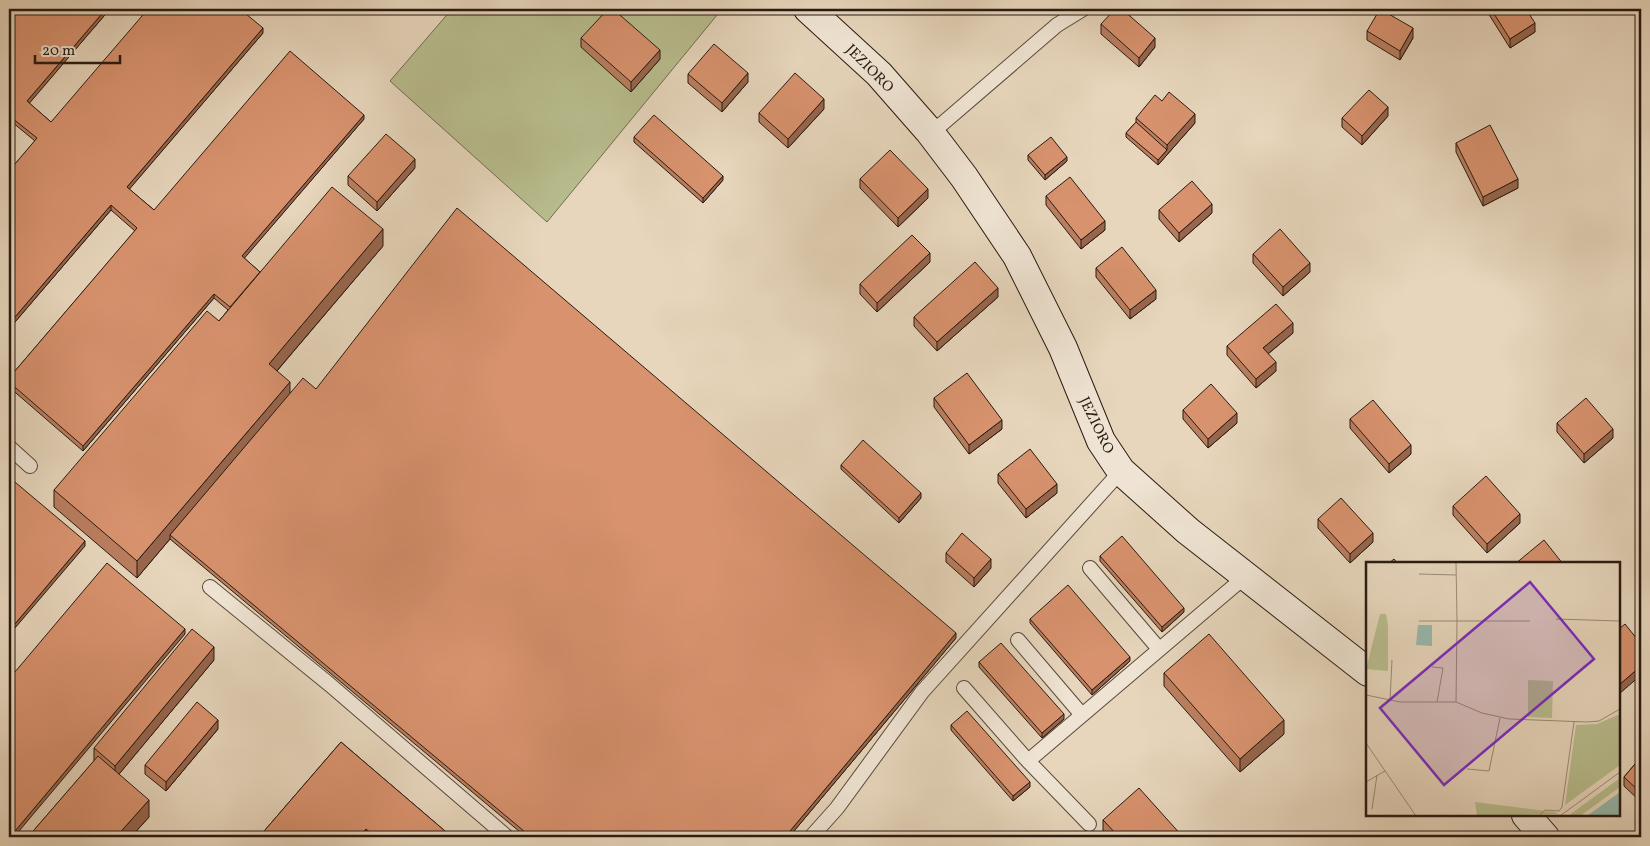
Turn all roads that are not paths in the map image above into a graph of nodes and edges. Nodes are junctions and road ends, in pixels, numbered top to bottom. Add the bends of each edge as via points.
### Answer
1 (808, 9) edge
2 (1083, 9) edge
3 (929, 131) junction
4 (9, 447) edge
5 (30, 466) dead end
6 (1121, 471) junction
7 (1090, 568) dead end
8 (1247, 575) junction
9 (210, 587) dead end
10 (1018, 640) dead end
11 (1159, 649) junction
12 (1366, 670) edge
13 (964, 688) dead end
14 (1082, 715) junction
15 (1028, 761) junction
16 (1527, 816) edge
17 (1089, 824) dead end
18 (506, 837) edge
19 (811, 837) edge
20 (1544, 837) edge

1 - 3 street, JEZIORO via 879,74
2 - 3 lane via 1057,24 942,124
3 - 6 street, JEZIORO via 1017,256 1063,348 1101,441
4 - 5 lane
6 - 8 street, JEZIORO via 1188,531
6 - 19 lane via 922,692 837,808
7 - 11 lane
8 - 11 lane
8 - 12 street, JEZIORO
9 - 18 lane via 329,684
10 - 14 lane
11 - 14 lane
13 - 15 lane
14 - 15 lane
15 - 17 lane
16 - 20 street

